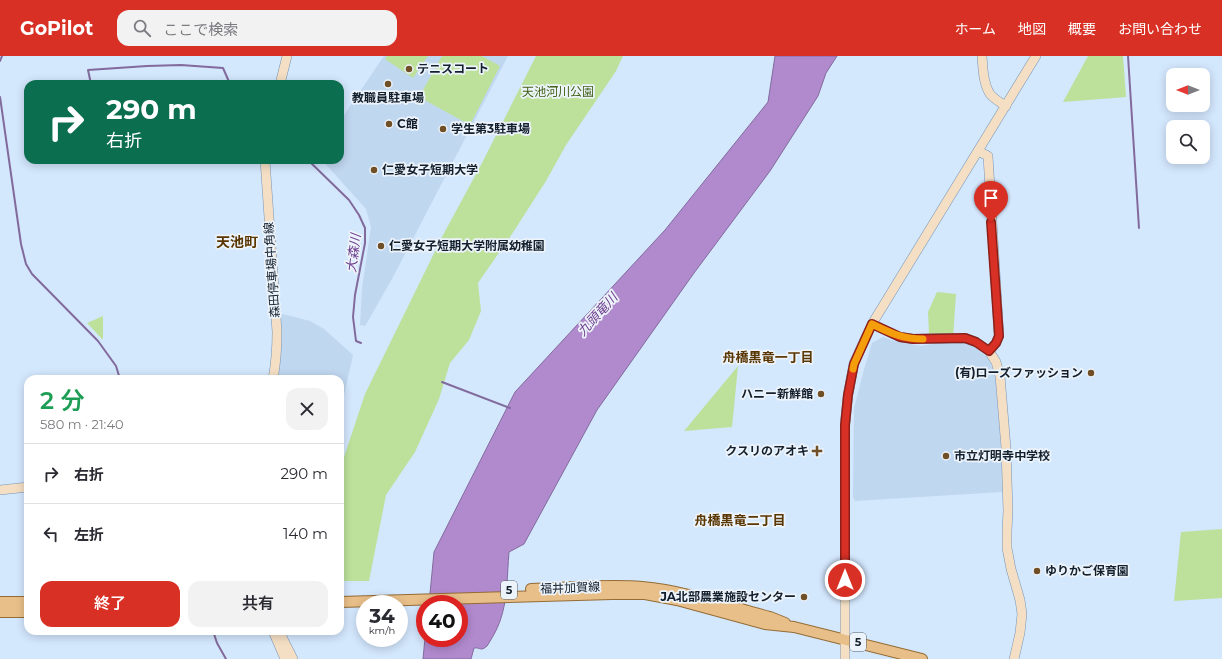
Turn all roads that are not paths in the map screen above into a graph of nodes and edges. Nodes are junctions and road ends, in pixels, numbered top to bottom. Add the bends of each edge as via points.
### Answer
1 (287, 56) edge
2 (982, 56) edge
3 (1036, 56) edge
4 (281, 80) edge
5 (1006, 106) junction
6 (978, 151) junction
7 (264, 164) edge
8 (872, 324) junction
9 (989, 351) junction
10 (274, 375) edge
11 (24, 487) edge
12 (0, 490) edge
13 (344, 596) edge
14 (678, 596) junction
15 (0, 602) edge
16 (24, 602) edge
17 (344, 602) edge
18 (0, 612) edge
19 (24, 612) edge
20 (275, 635) edge
21 (282, 635) edge
22 (845, 639) junction
23 (285, 659) edge
24 (292, 659) edge
25 (844, 659) edge
26 (922, 659) edge
27 (1014, 659) edge

1 - 4 street
2 - 5 street via 984,75 991,96
3 - 5 street
5 - 6 street
6 - 8 street
6 - 9 street via 988,156 999,336
7 - 10 street, 森田停車場中角線 via 277,332
8 - 9 street via 900,337 913,339 965,338
8 - 22 street via 854,364 846,417
9 - 27 street via 1000,376 1006,448 1007,548 1022,614
11 - 12 street
13 - 14 main road, 福井加賀線 / 5 via 628,586
14 - 17 main road, 福井加賀線 / 5 via 633,594
14 - 22 main road, 福井加賀線 / 5 via 770,617 794,627
15 - 16 main road
18 - 19 main road
20 - 23 street
21 - 24 street
22 - 25 street
22 - 26 main road, 福井加賀線 / 5

